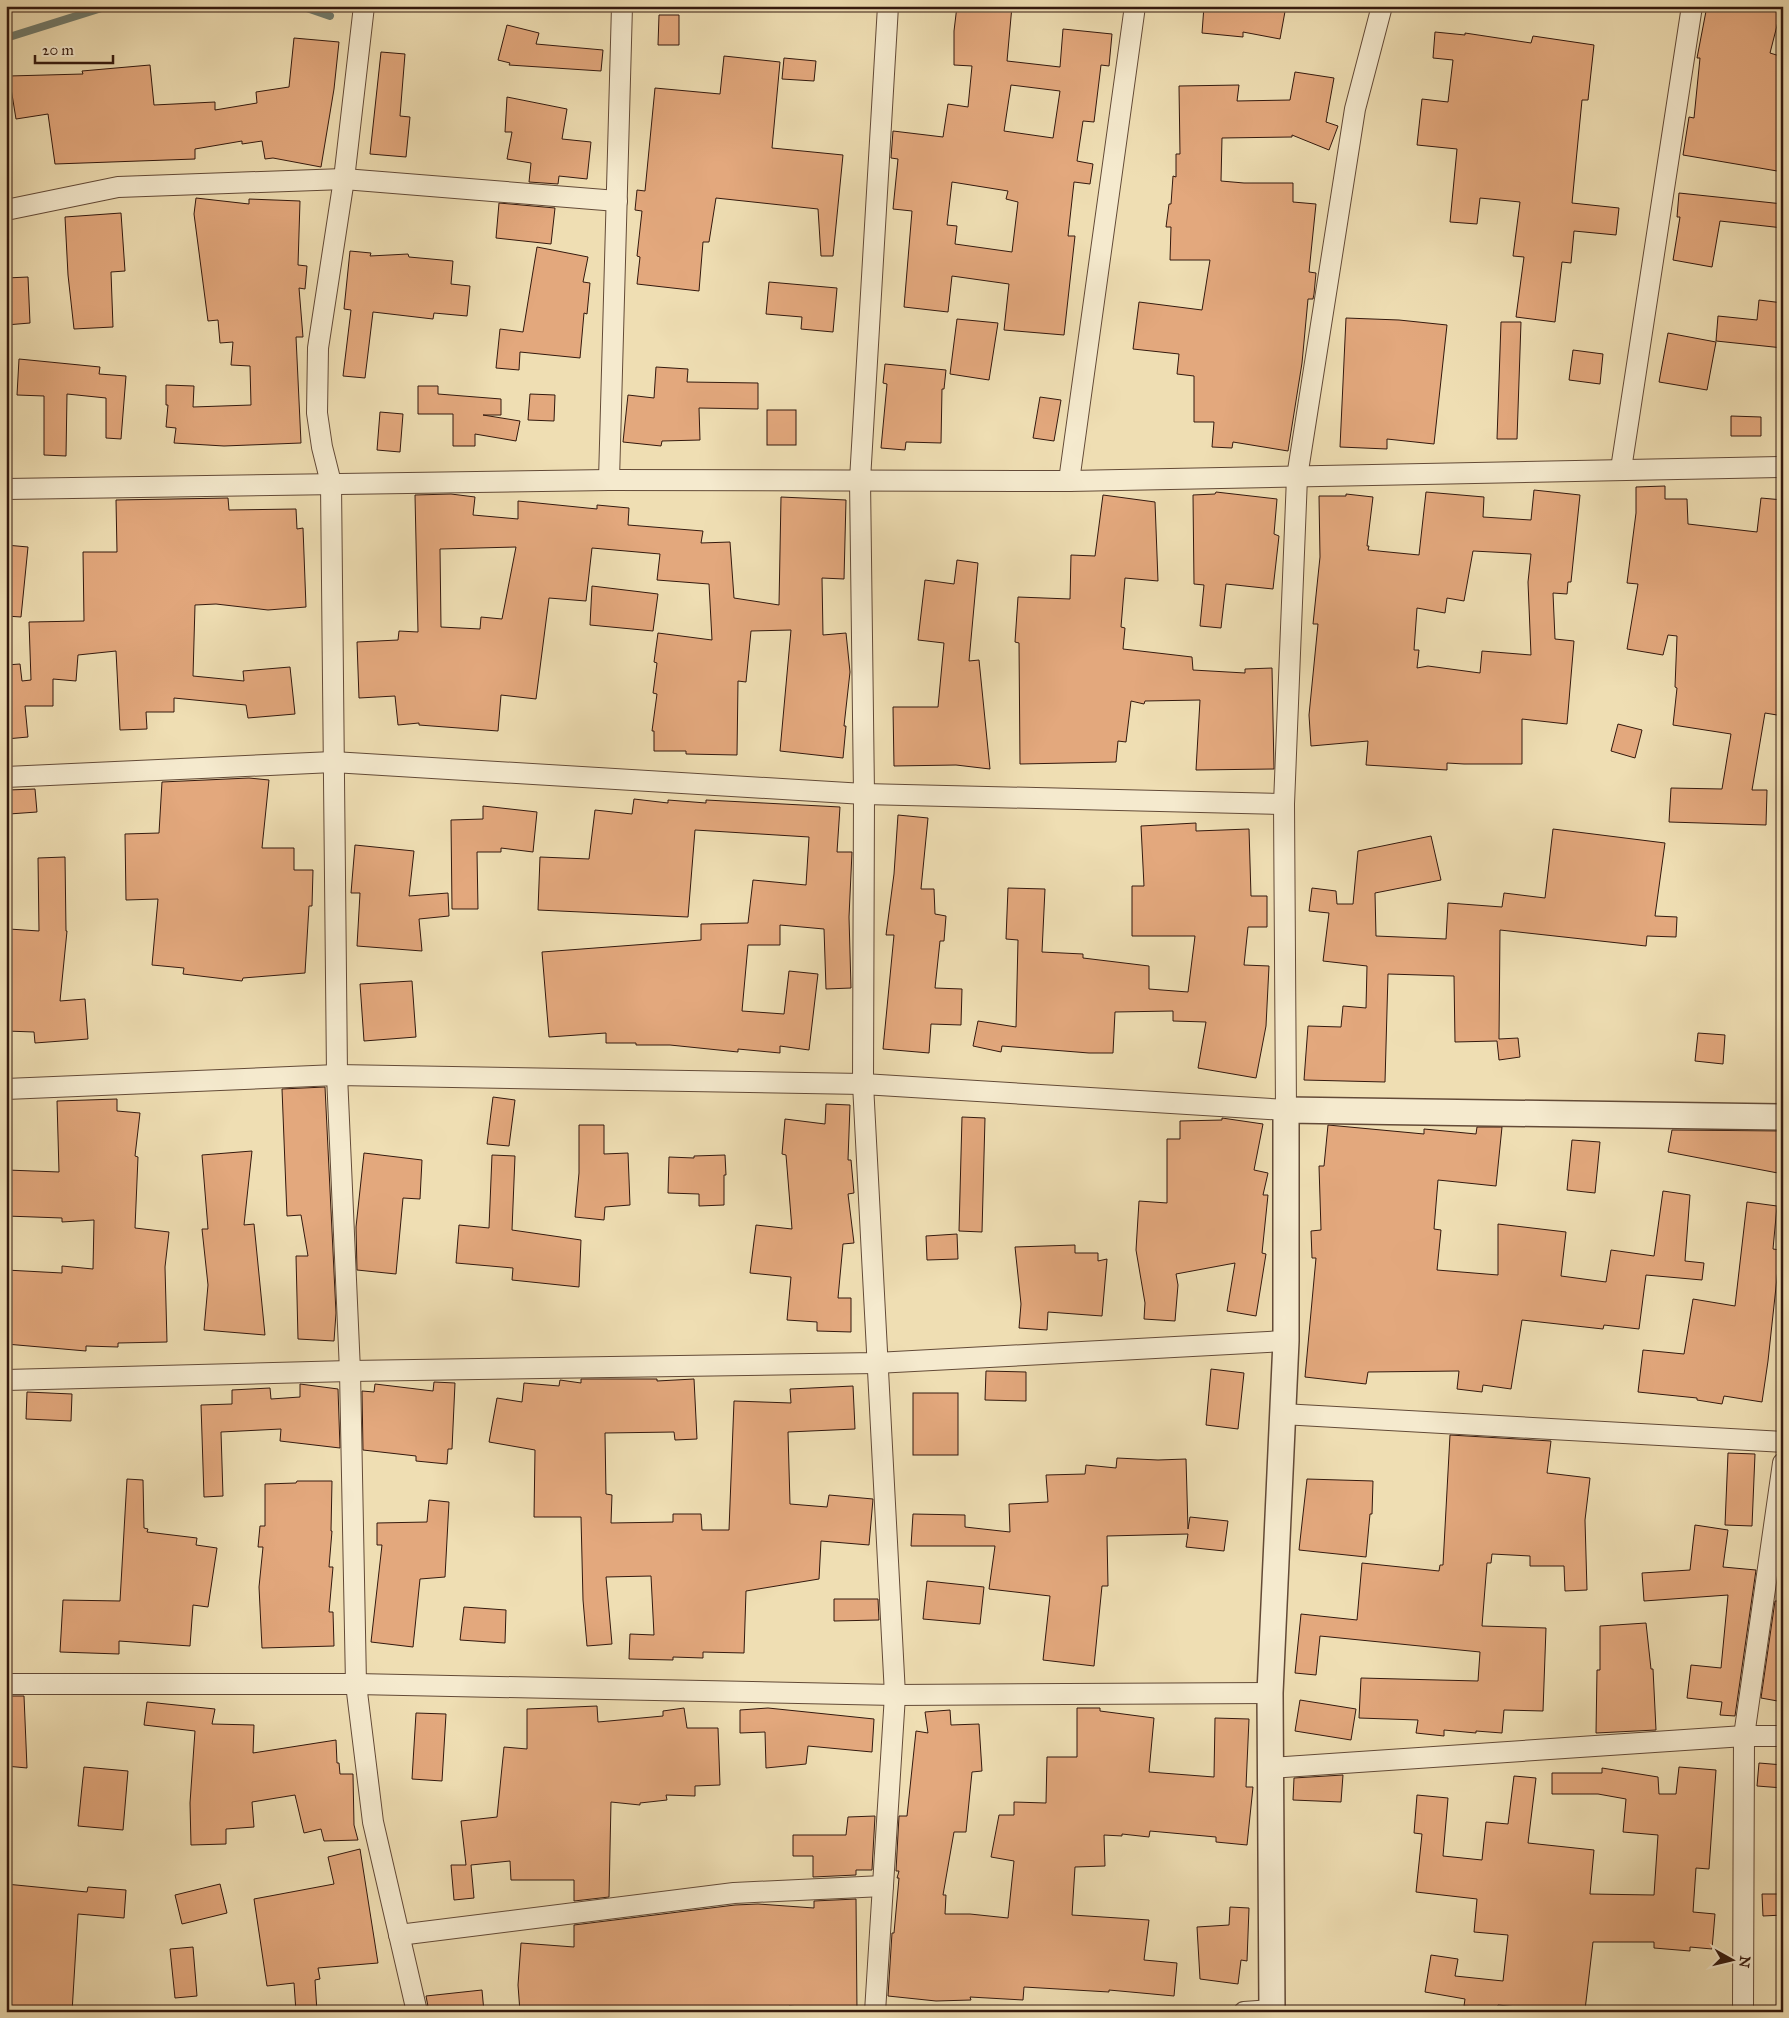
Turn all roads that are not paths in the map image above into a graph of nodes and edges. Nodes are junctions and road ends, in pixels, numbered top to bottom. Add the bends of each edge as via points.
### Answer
1 (364, 6) edge
2 (622, 6) edge
3 (888, 6) edge
4 (1135, 6) edge
5 (1382, 6) edge
6 (1692, 6) edge
7 (344, 179) junction
8 (617, 201) junction
9 (6, 210) edge
10 (1783, 466) edge
11 (1621, 469) junction
12 (1297, 477) junction
13 (609, 480) junction
14 (860, 480) junction
15 (1069, 481) junction
16 (331, 483) junction
17 (6, 489) edge
18 (333, 762) junction
19 (6, 777) edge
20 (864, 794) junction
21 (1284, 804) junction
22 (337, 1075) junction
23 (863, 1084) junction
24 (6, 1089) edge
25 (1286, 1110) junction
26 (1783, 1117) edge
27 (1286, 1340) junction
28 (876, 1363) junction
29 (350, 1371) junction
30 (6, 1380) edge
31 (1282, 1414) junction
32 (1783, 1442) edge
33 (1783, 1462) edge
34 (6, 1684) edge
35 (356, 1684) junction
36 (1270, 1693) junction
37 (895, 1695) junction
38 (1744, 1736) junction
39 (1783, 1736) edge
40 (1269, 1768) junction
41 (883, 1886) junction
42 (400, 1935) junction
43 (1272, 2011) edge
44 (417, 2012) edge
45 (875, 2012) edge
46 (1244, 2012) edge
47 (1743, 2012) edge

1 - 7 street
2 - 8 street
3 - 14 street
4 - 15 street
5 - 12 street via 1355,109
6 - 11 street
7 - 8 street
7 - 9 street via 118,187
7 - 16 street via 318,348 318,413
8 - 13 street
10 - 11 street
11 - 12 street
12 - 15 street
12 - 21 street
13 - 14 street
13 - 16 street
14 - 15 street
14 - 20 street
16 - 17 street
16 - 18 street
18 - 19 street
18 - 20 street
18 - 22 street
20 - 21 street
20 - 23 street
21 - 25 street
22 - 23 street
22 - 24 street
22 - 29 street
23 - 25 street
23 - 28 street
25 - 26 street
25 - 27 street
27 - 28 street
27 - 31 street
28 - 29 street
28 - 37 street
29 - 30 street
29 - 35 street
31 - 32 street
31 - 36 street
33 - 38 street
34 - 35 street
35 - 37 street
35 - 42 street via 374,1822
36 - 37 street
36 - 40 street
37 - 41 street
38 - 39 street
38 - 40 street
38 - 47 street
40 - 43 street
41 - 42 street via 734,1893
41 - 45 street
42 - 44 street
43 - 46 street

